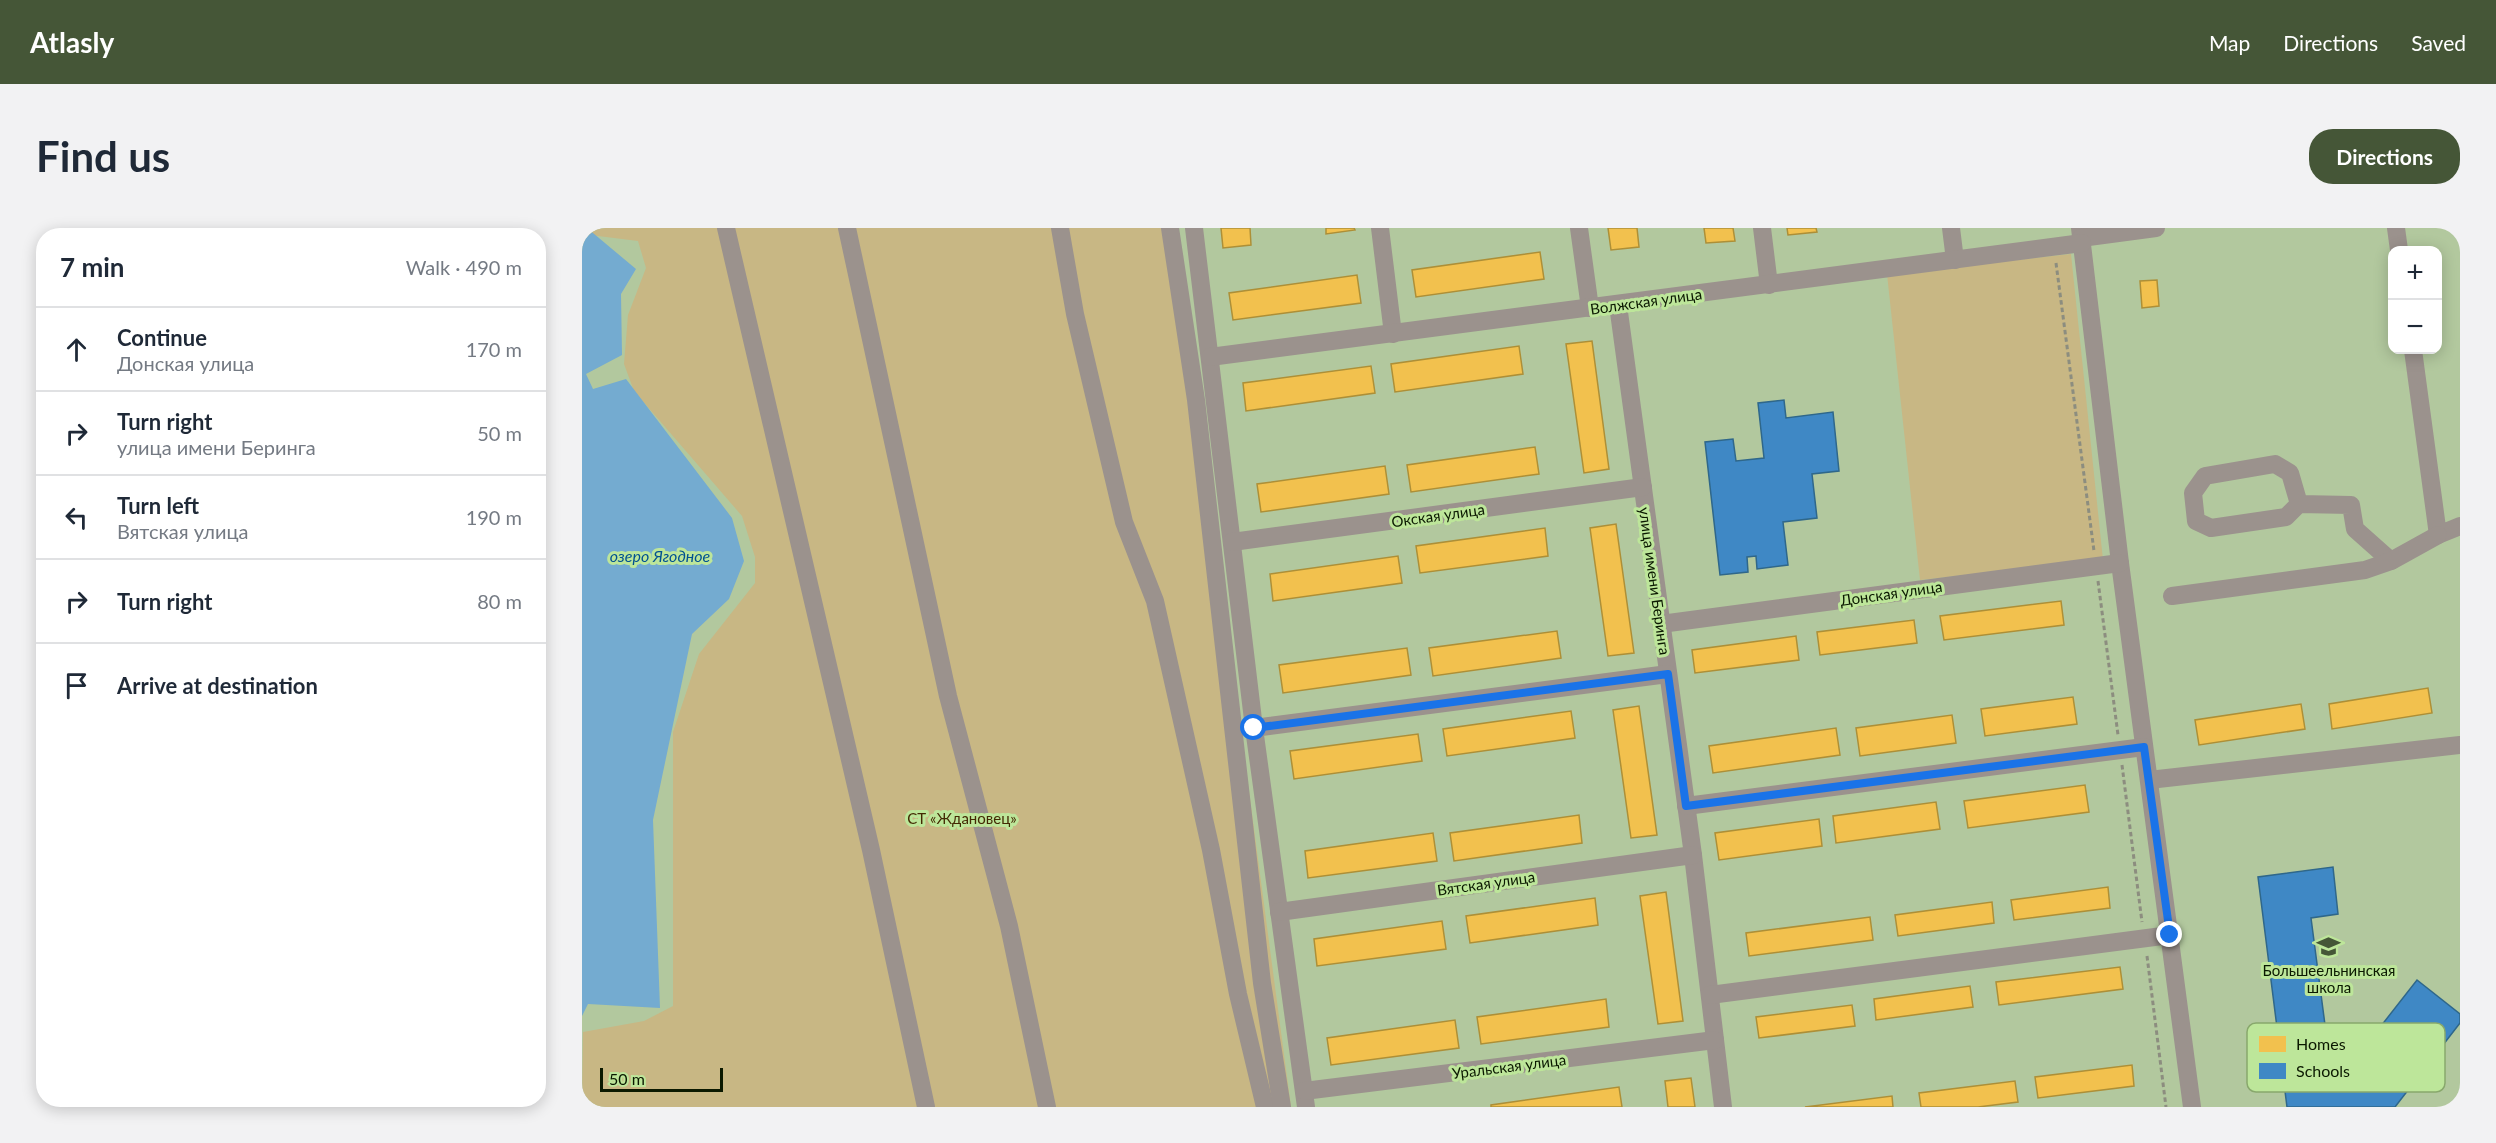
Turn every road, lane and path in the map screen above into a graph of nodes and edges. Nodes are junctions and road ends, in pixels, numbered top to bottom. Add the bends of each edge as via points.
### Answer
1 (726, 228) edge
2 (847, 228) edge
3 (1060, 228) edge
4 (1170, 228) edge
5 (1194, 228) edge
6 (1380, 228) edge
7 (1579, 228) edge
8 (1762, 228) edge
9 (1951, 228) edge
10 (2156, 228) edge
11 (2396, 228) edge
12 (2081, 236) edge
13 (2398, 246) edge
14 (2054, 247) junction
15 (1955, 260) junction
16 (1769, 285) junction
17 (1618, 305) junction
18 (1590, 308) junction
19 (1393, 334) junction
20 (2414, 354) edge
21 (1210, 357) junction
22 (1643, 487) junction
23 (2299, 504) junction
24 (2460, 526) edge
25 (2438, 535) junction
26 (1232, 543) junction
27 (2391, 561) junction
28 (2120, 563) junction
29 (2096, 566) junction
30 (2172, 596) dead end
31 (1661, 624) junction
32 (1668, 674) junction
33 (1254, 728) junction
34 (2460, 745) edge
35 (2144, 747) junction
36 (2120, 750) junction
37 (2149, 780) junction
38 (1686, 806) junction
39 (1693, 855) junction
40 (1279, 912) junction
41 (2170, 935) junction
42 (2144, 939) junction
43 (1710, 996) junction
44 (1715, 1040) junction
45 (1305, 1099) edge
46 (926, 1107) edge
47 (1047, 1107) edge
48 (1265, 1107) edge
49 (1282, 1107) edge
50 (1723, 1107) edge
51 (2166, 1107) edge
52 (2192, 1107) edge

1 - 46 street via 872,850
2 - 47 street via 948,696 1009,926
3 - 48 street via 1075,314 1124,522 1155,601
4 - 49 street via 1196,400 1262,983
5 - 21 street
6 - 19 street
7 - 18 street
8 - 16 street
9 - 15 street
10 - 12 street, Волжская улица
11 - 13 street
12 - 14 street, Волжская улица
12 - 28 street
14 - 15 street, Волжская улица
14 - 29 path
15 - 16 street, Волжская улица
16 - 17 street, Волжская улица
17 - 18 street, Волжская улица
17 - 22 street, улица имени Беринга
18 - 19 street, Волжская улица
19 - 21 street, Волжская улица
20 - 25 street
21 - 26 street
22 - 26 street, Окская улица
22 - 31 street, улица имени Беринга
23 - 23 street via 2286,517 2211,528 2196,521 2193,493 2205,476 2275,464 2290,473
23 - 27 street via 2351,505 2355,529
24 - 25 street
25 - 27 street
26 - 33 street
27 - 30 street via 2339,575
28 - 29 street, Донская улица
28 - 35 street
29 - 31 street, Донская улица
29 - 36 path
31 - 32 street, улица имени Беринга
32 - 33 street
32 - 38 street, улица имени Беринга
33 - 40 street
34 - 37 street
35 - 36 street
35 - 37 street
36 - 38 street
36 - 42 path
37 - 41 street
38 - 39 street, улица имени Беринга
39 - 40 street, Вятская улица
39 - 43 street, улица имени Беринга
40 - 45 street
41 - 42 street
41 - 52 street
42 - 43 street
42 - 51 path
43 - 44 street, улица имени Беринга
44 - 45 street, Уральская улица
44 - 50 street, улица имени Беринга

